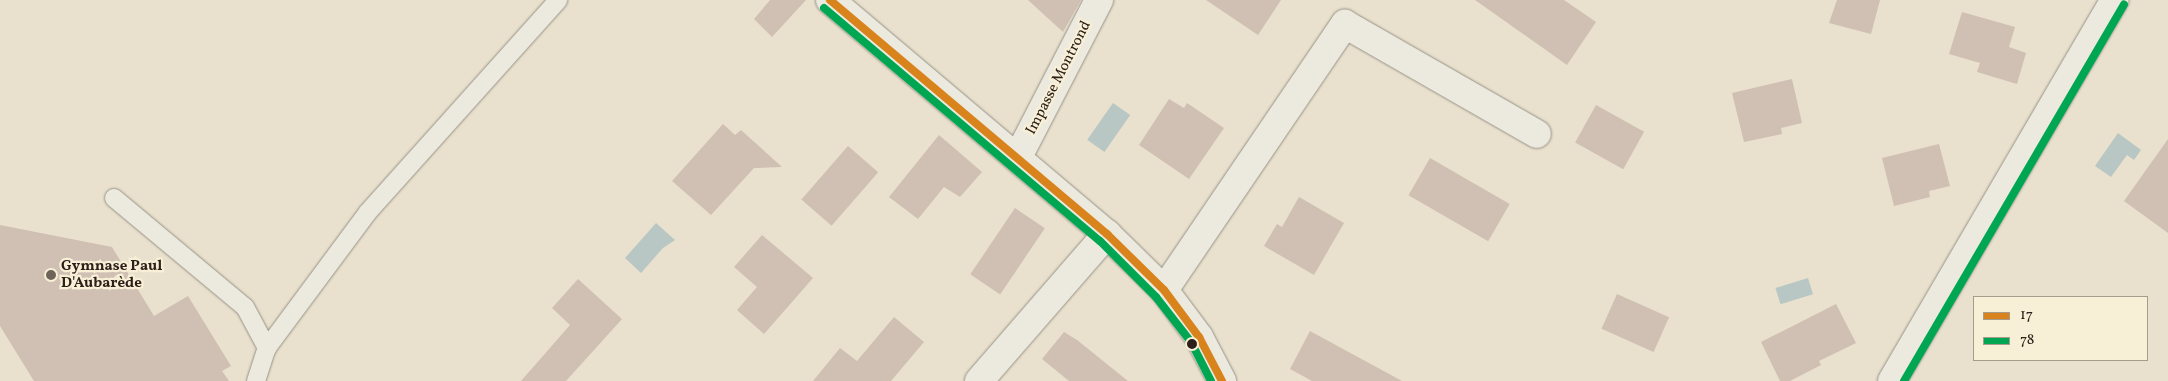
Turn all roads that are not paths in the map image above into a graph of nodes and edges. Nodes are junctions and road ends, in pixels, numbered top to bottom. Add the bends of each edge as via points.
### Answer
1 (558, 0) edge
2 (830, 0) edge
3 (1099, 0) edge
4 (2115, 0) edge
5 (1537, 134) dead end
6 (1018, 157) junction
7 (114, 198) dead end
8 (1107, 234) junction
9 (1164, 290) junction
10 (267, 348) junction
11 (256, 381) edge
12 (978, 381) edge
13 (1222, 381) edge
14 (1892, 381) edge

1 - 10 lane via 368,212
2 - 6 street
3 - 6 street, Impasse Montrond
4 - 14 street
5 - 9 street via 1345,24
6 - 8 street
7 - 10 lane via 245,307
8 - 9 street
8 - 12 street
9 - 13 street via 1199,337
10 - 11 lane

